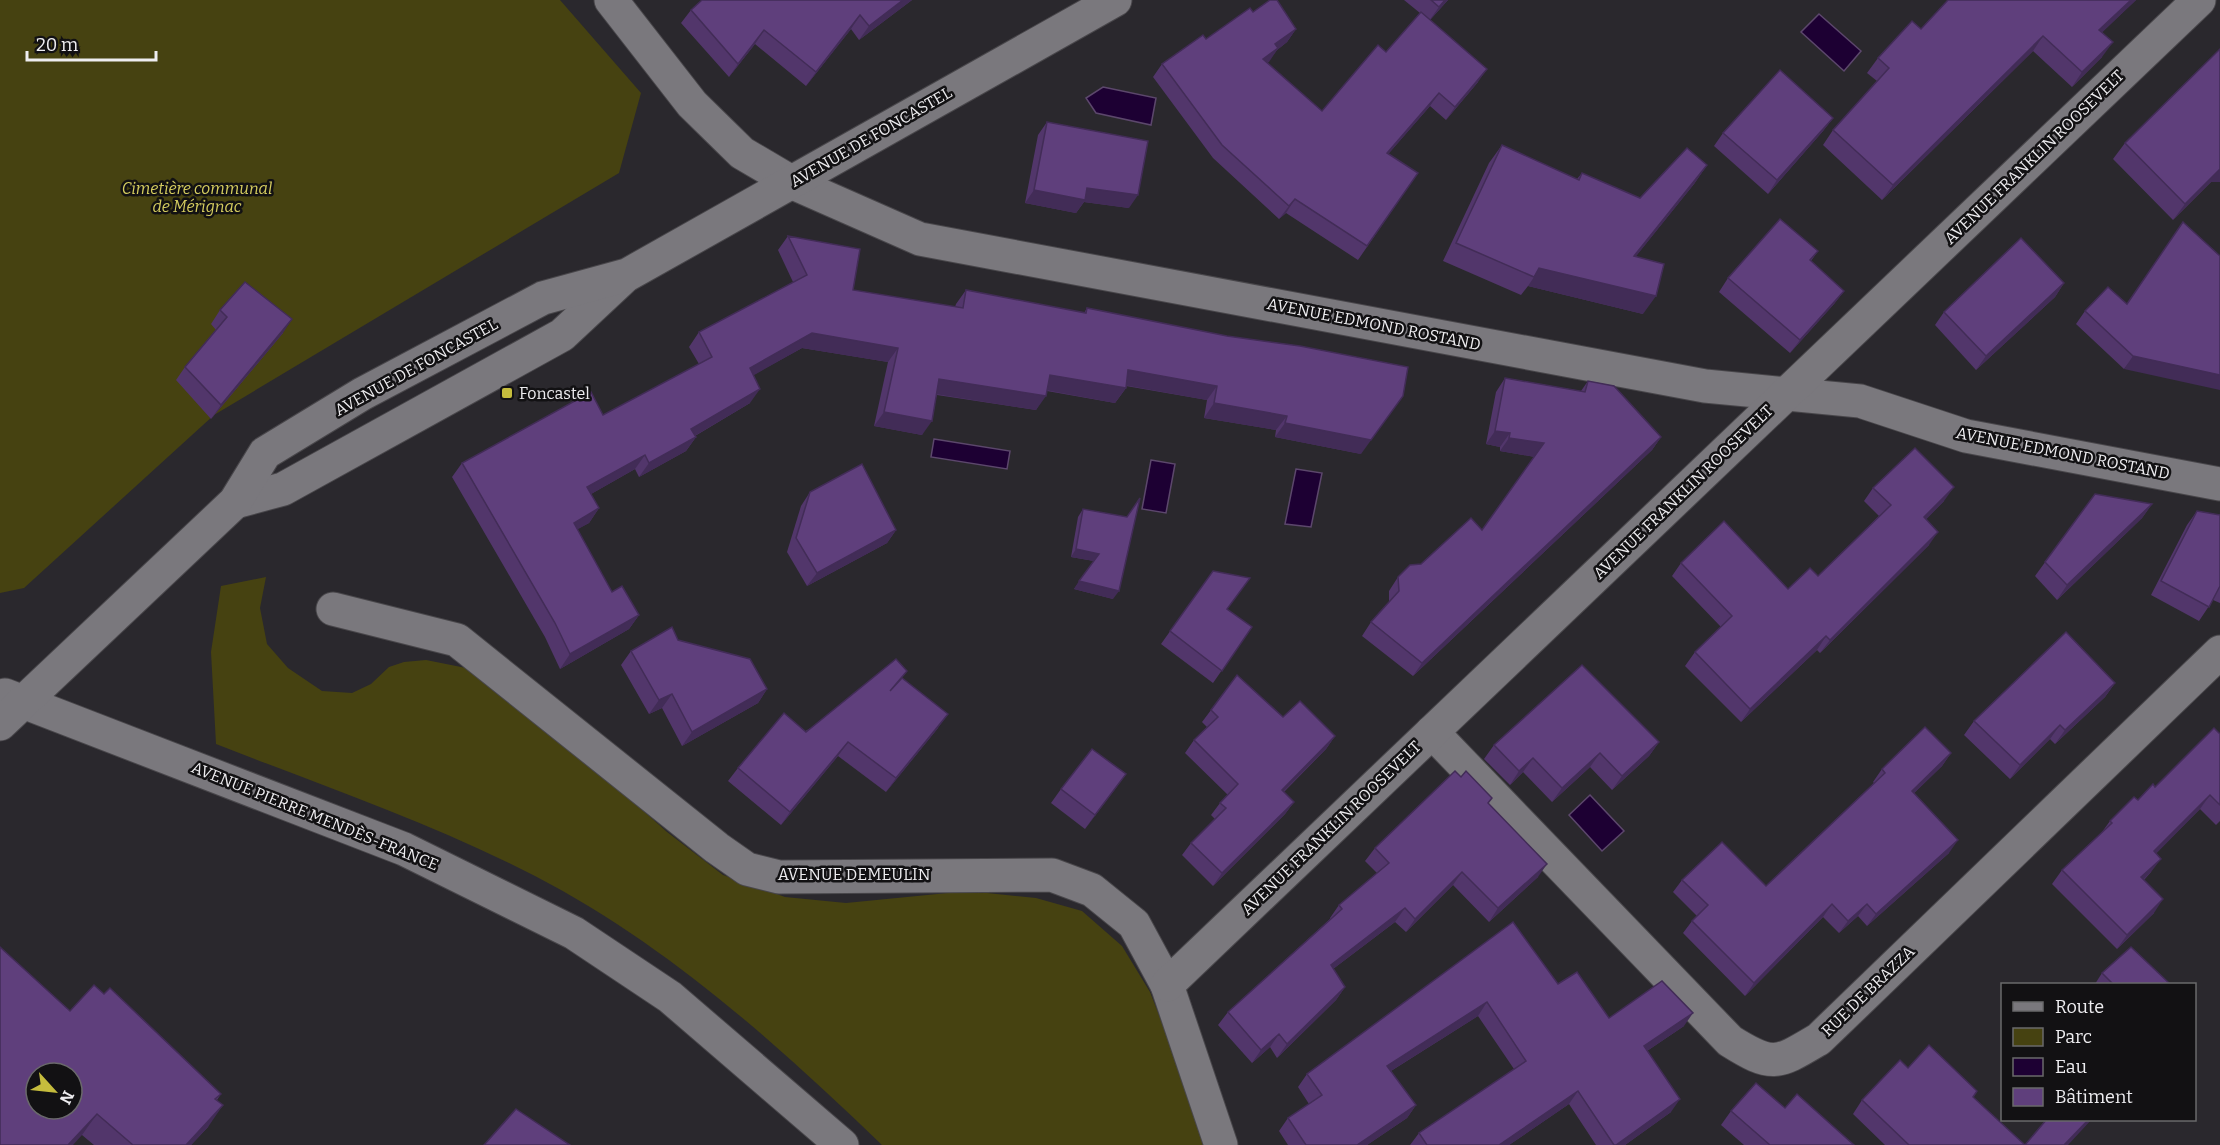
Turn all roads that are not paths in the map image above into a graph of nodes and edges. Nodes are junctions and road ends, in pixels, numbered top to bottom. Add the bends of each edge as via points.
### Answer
1 (611, 0) edge
2 (1115, 0) edge
3 (2199, 0) edge
4 (793, 183) junction
5 (627, 275) junction
6 (1786, 394) junction
7 (2220, 484) edge
8 (235, 502) junction
9 (333, 609) dead end
10 (2220, 652) edge
11 (12, 698) edge
12 (0, 724) edge
13 (1432, 732) junction
14 (1167, 985) junction
15 (842, 1145) edge
16 (1221, 1145) edge

1 - 4 street, AVENUE EDMOND ROSTAND via 692,104 742,153
2 - 4 street, AVENUE DE FONCASTEL
3 - 6 street, AVENUE FRANKLIN ROOSEVELT
4 - 5 street, AVENUE DE FONCASTEL
4 - 6 street, AVENUE EDMOND ROSTAND via 920,239 1705,386
5 - 8 street, AVENUE DE FONCASTEL via 562,335 283,489
5 - 8 street, AVENUE DE FONCASTEL via 543,298 362,394 266,453
6 - 7 street, AVENUE EDMOND ROSTAND via 1860,400 1966,436
6 - 13 street, AVENUE FRANKLIN ROOSEVELT
8 - 11 street, AVENUE DE FONCASTEL
9 - 14 street, AVENUE DEMEULIN via 457,640 747,869 779,877 1052,875 1092,890 1134,924
10 - 13 street, RUE DE BRAZZA via 1819,1038 1785,1059 1758,1058 1730,1041
11 - 12 street, AVENUE DE FONCASTEL
11 - 15 street, AVENUE PIERRE MENDÈS-FRANCE via 404,849 574,933 670,997
13 - 14 street, AVENUE FRANKLIN ROOSEVELT
14 - 16 street, AVENUE DEMEULIN

